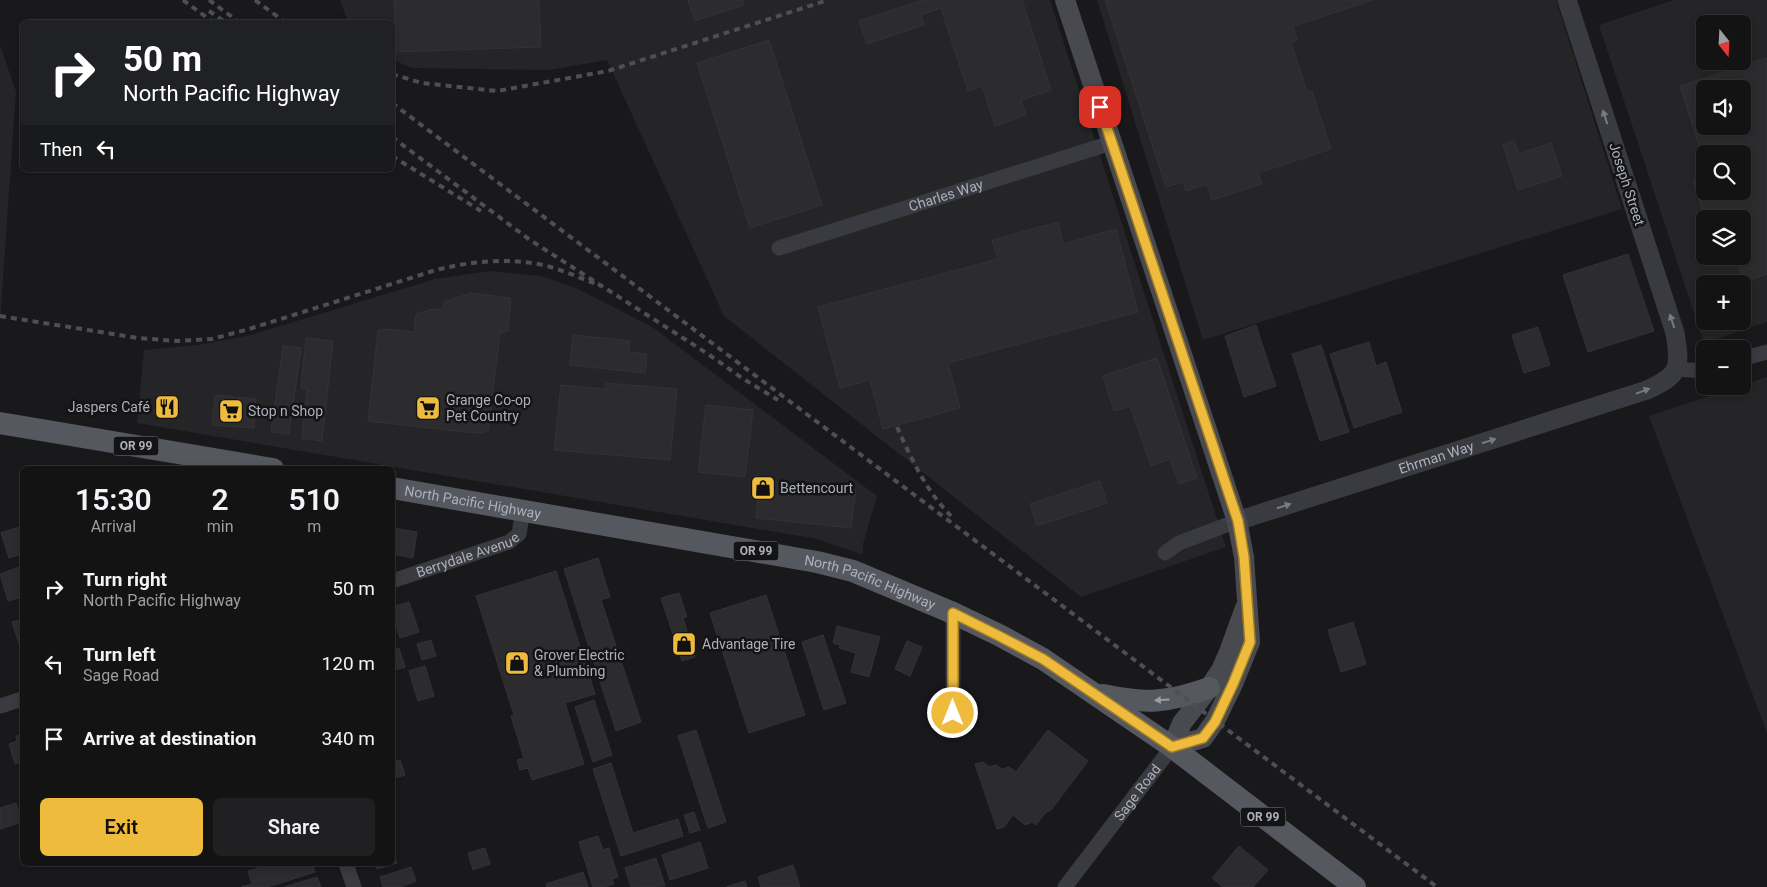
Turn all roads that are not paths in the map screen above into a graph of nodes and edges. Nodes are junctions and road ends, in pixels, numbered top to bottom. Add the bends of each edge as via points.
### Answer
1 (1065, 0) edge
2 (1567, 0) edge
3 (1111, 143) junction
4 (780, 248) dead end
5 (1767, 352) edge
6 (1751, 357) edge
7 (1676, 369) junction
8 (1696, 371) edge
9 (0, 423) edge
10 (224, 465) edge
11 (395, 489) edge
12 (523, 510) junction
13 (1238, 521) junction
14 (1165, 553) dead end
15 (395, 580) edge
16 (1246, 605) junction
17 (953, 613) junction
18 (1209, 688) junction
19 (1092, 693) junction
20 (20, 700) edge
21 (0, 706) edge
22 (953, 728) dead end
23 (1172, 747) junction
24 (347, 866) edge
25 (354, 887) edge
26 (1066, 887) edge
27 (1355, 887) edge

1 - 3 main road
7 -> 2 street, Joseph Street via 1676,333
3 - 4 street, Charles Way
3 - 13 main road
5 - 6 street
7 - 8 street
13 -> 7 street, Ehrman Way via 1647,390 1666,382
9 - 10 main road, OR 99
11 - 12 main road, North Pacific Highway / OR 99
12 - 15 street, Berrydale Avenue via 519,534 510,542
12 - 17 main road, North Pacific Highway / OR 99 via 817,562 852,571
13 - 14 street, Ehrman Way via 1179,543
13 - 16 main road via 1244,557
16 - 18 main road via 1229,652
16 - 23 main road via 1250,642 1215,722 1203,738
17 - 19 main road, North Pacific Highway / OR 99 via 1043,659
17 - 22 street
18 -> 19 main road via 1164,701 1128,700
18 - 23 main road via 1182,723
19 - 23 main road, North Pacific Highway / OR 99
20 - 21 street
23 - 26 street, Sage Road
23 - 27 main road, North Pacific Highway / OR 99
24 - 25 street

